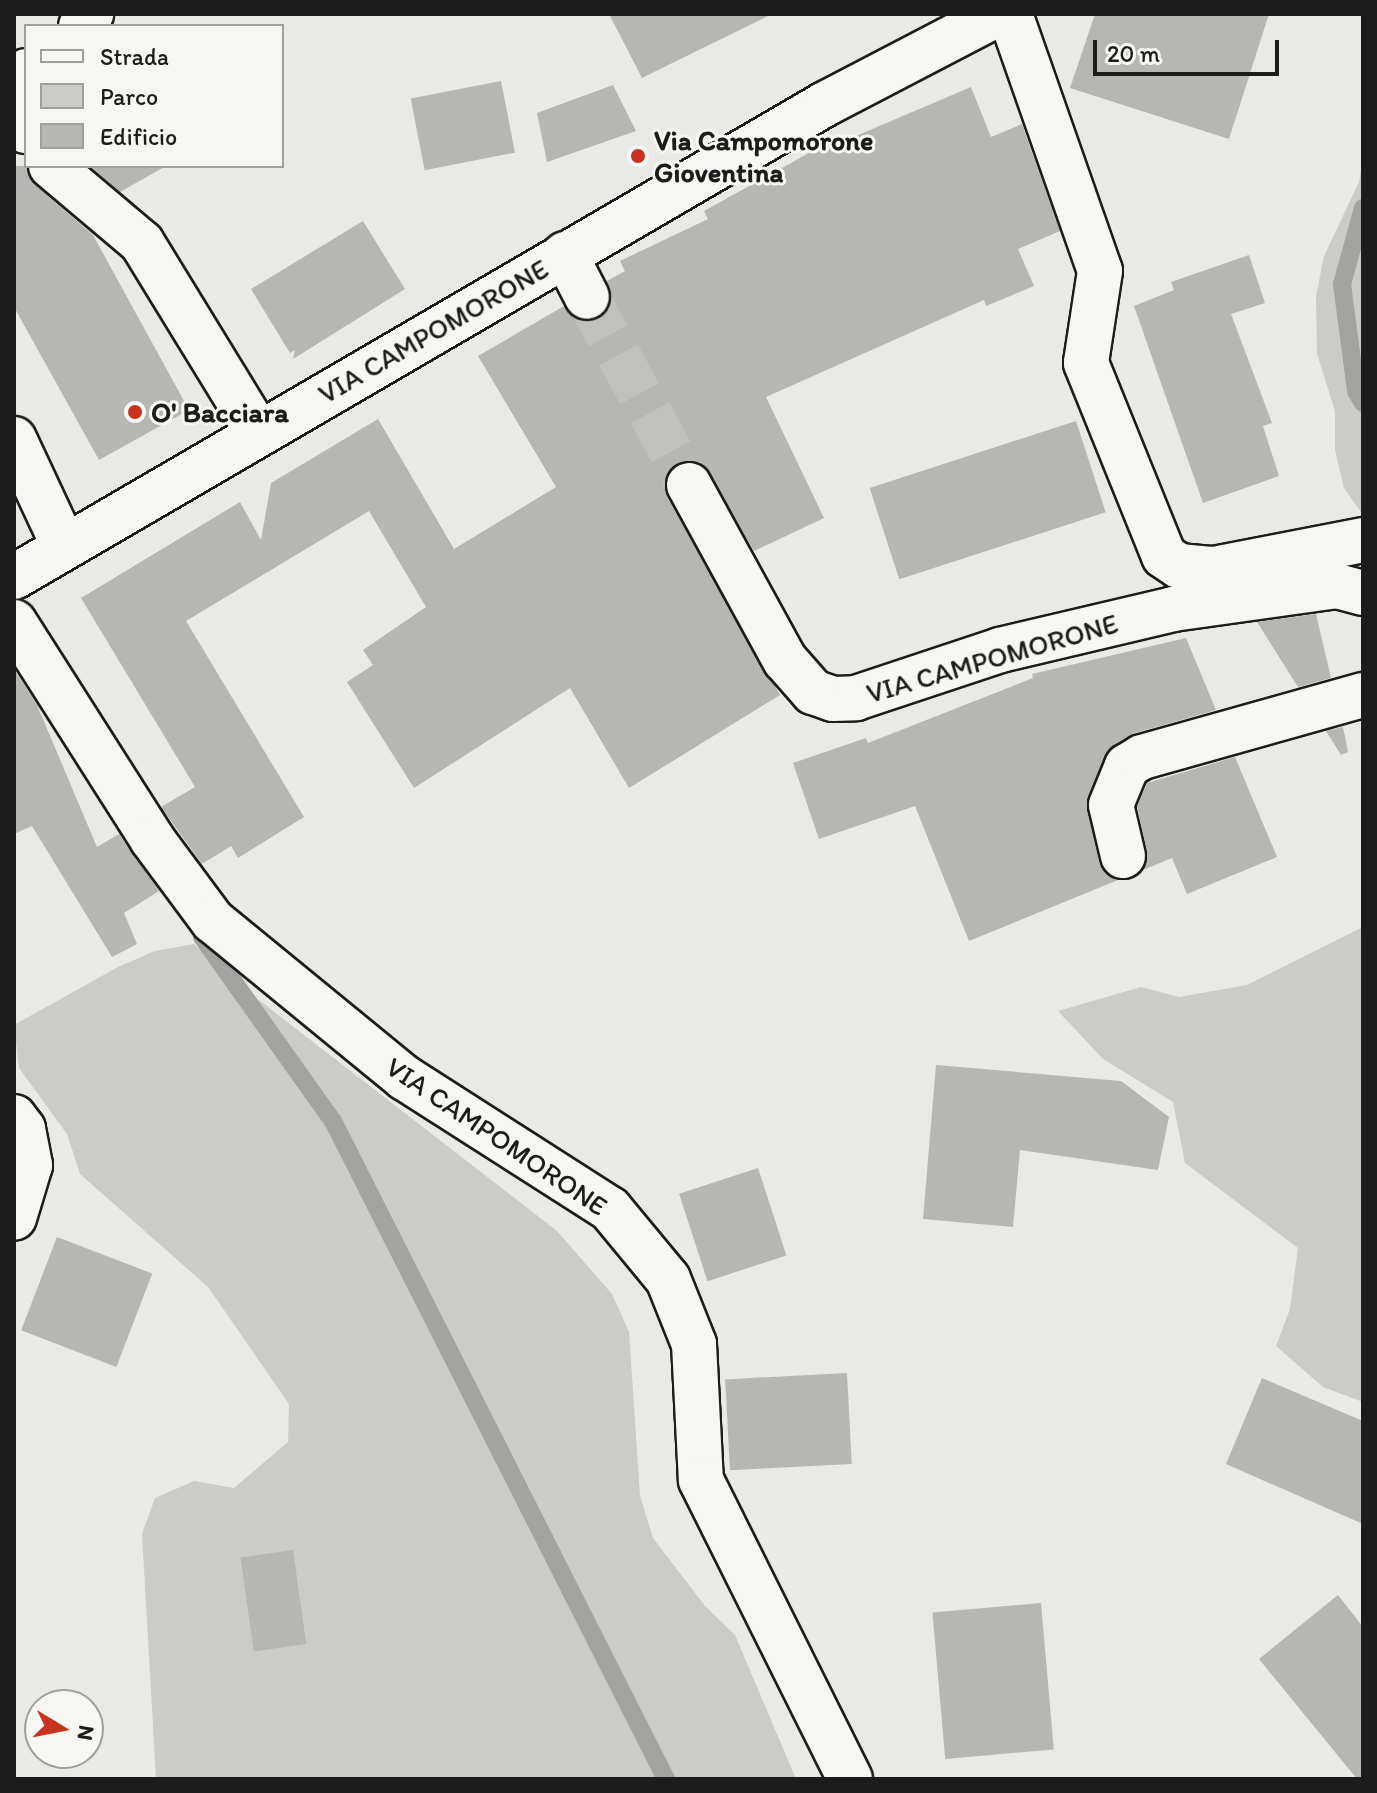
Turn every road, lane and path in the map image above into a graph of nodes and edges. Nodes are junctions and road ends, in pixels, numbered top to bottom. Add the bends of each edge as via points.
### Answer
1 (998, 14) edge
2 (1010, 14) edge
3 (53, 168) edge
4 (565, 254) junction
5 (587, 297) tunnel mouth
6 (258, 432) junction
7 (14, 439) edge
8 (689, 485) tunnel mouth
9 (1363, 540) edge
10 (64, 546) junction
11 (14, 577) edge
12 (1363, 593) edge
13 (14, 622) edge
14 (1363, 695) edge
15 (1123, 856) dead end
16 (14, 1117) edge
17 (14, 1218) edge
18 (850, 1779) edge

1 - 4 street, VIA CAMPOMORONE via 825,104
2 - 9 street via 1100,271 1086,363 1164,556 1179,566 1214,569
3 - 6 street via 142,243
4 - 5 street, VIA CAMPOMORONE
4 - 6 street, VIA CAMPOMORONE
6 - 10 street, VIA CAMPOMORONE
7 - 10 street
8 - 12 street, VIA CAMPOMORONE via 785,660 813,692 833,699 856,698 1000,650 1173,609 1337,586
10 - 11 street, VIA CAMPOMORONE
13 - 18 street, VIA CAMPOMORONE via 152,839 213,921 405,1078 610,1209 668,1279 694,1344 701,1480
14 - 15 street via 1142,757 1127,766 1111,805
16 - 17 street via 23,1129 30,1165

